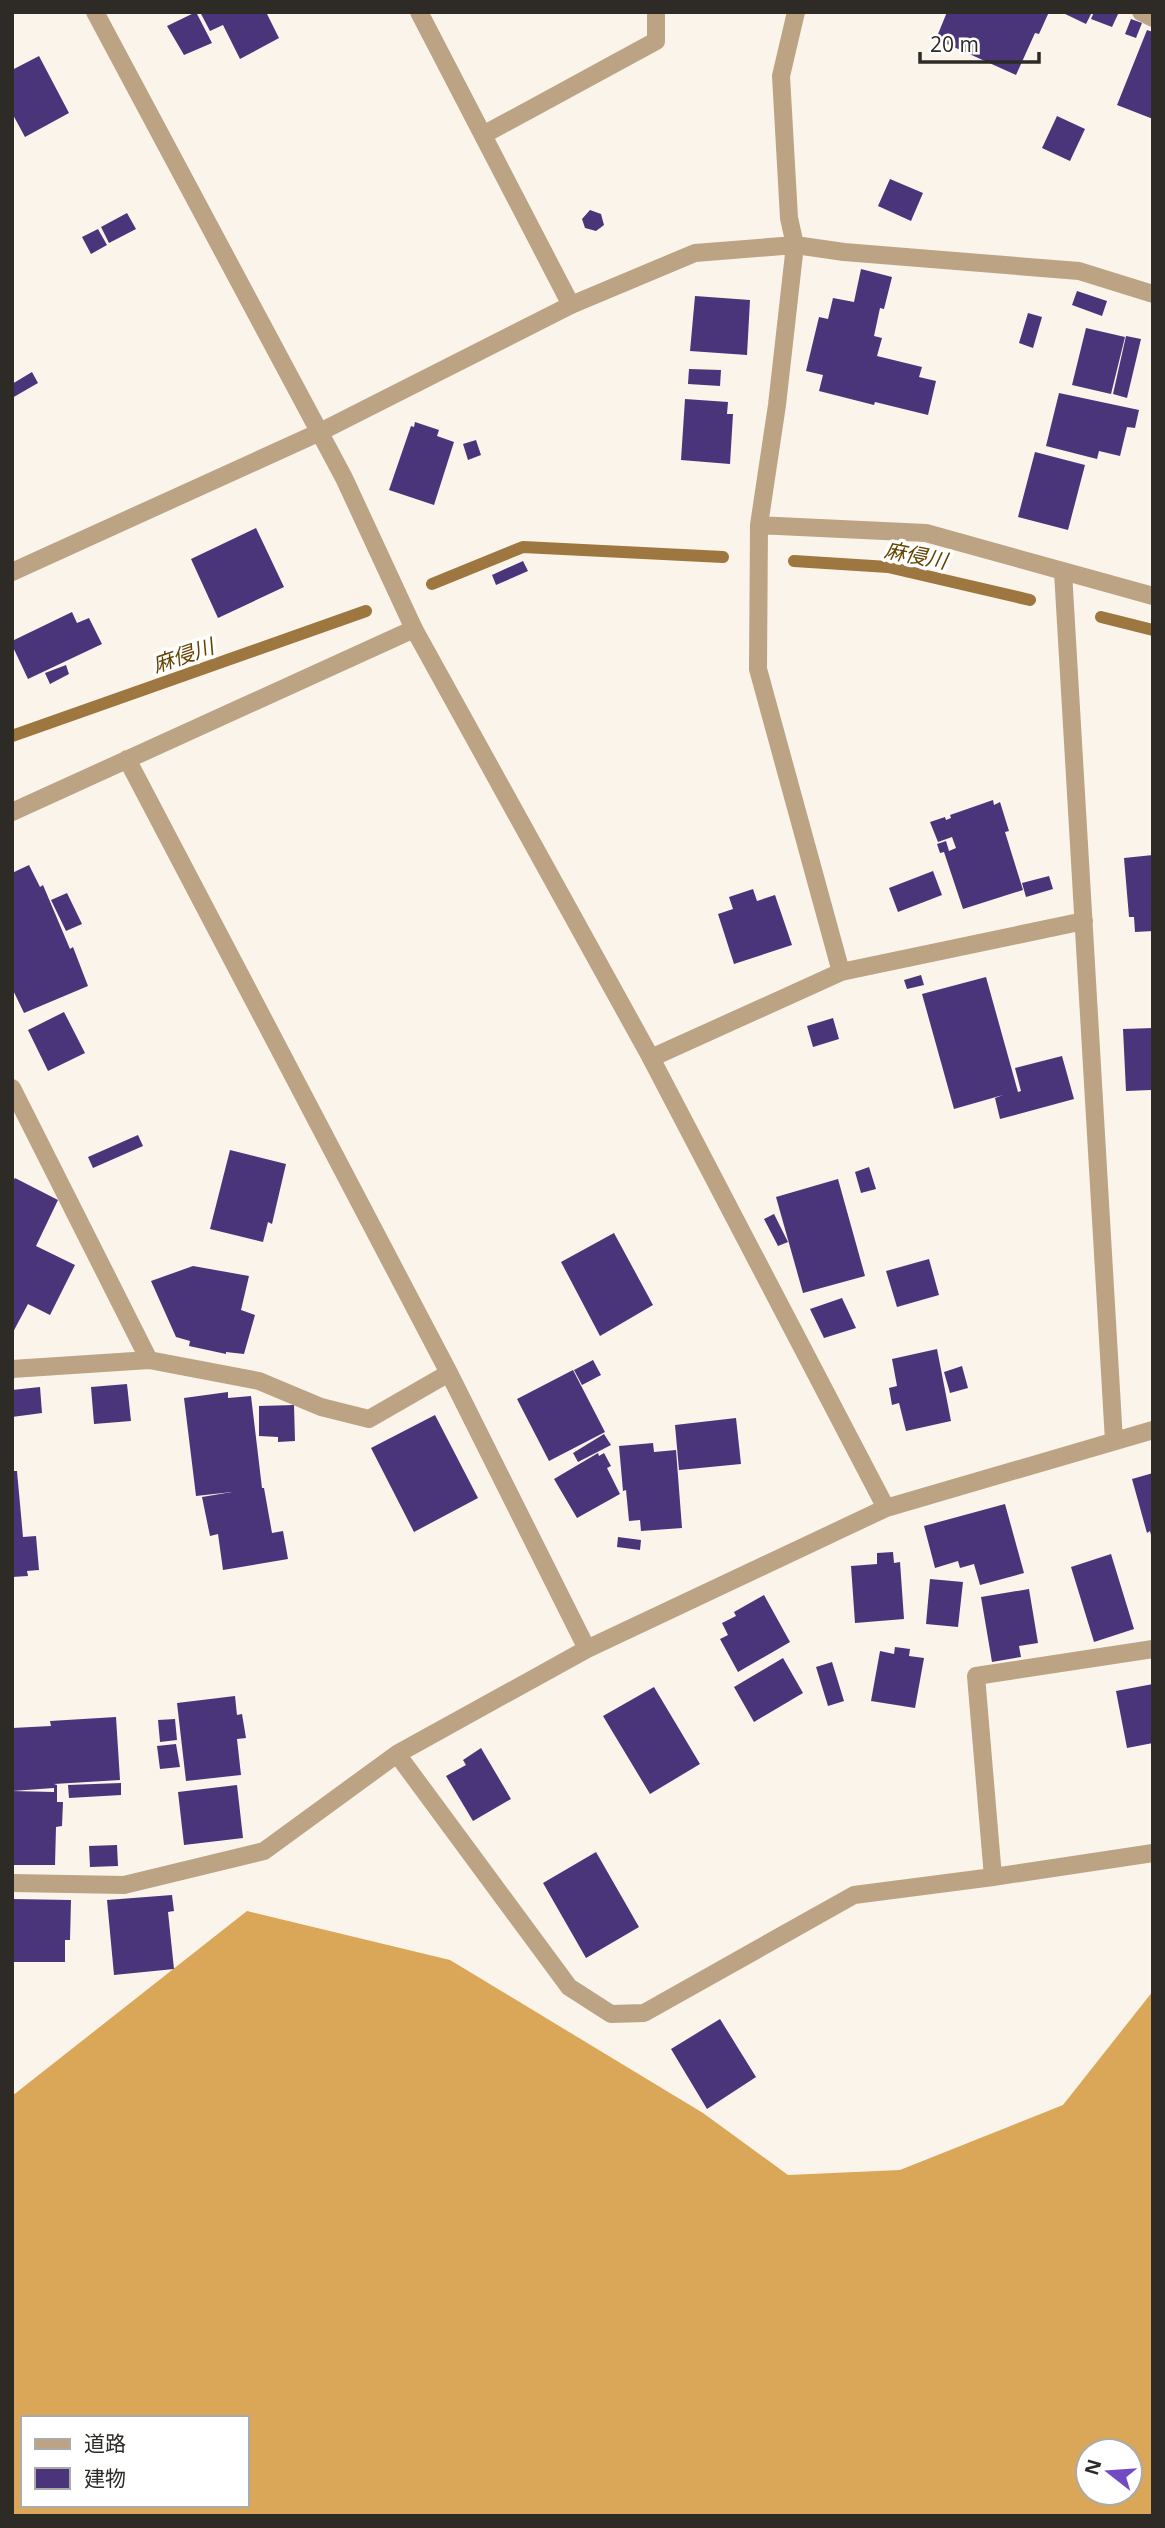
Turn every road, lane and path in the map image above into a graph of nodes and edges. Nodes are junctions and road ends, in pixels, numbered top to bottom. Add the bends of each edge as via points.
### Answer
1 (95, 12) edge
2 (419, 12) edge
3 (656, 12) edge
4 (796, 12) edge
5 (1141, 12) edge
6 (1153, 18) edge
7 (483, 135) junction
8 (795, 245) junction
9 (1153, 294) edge
10 (571, 305) junction
11 (320, 432) junction
12 (759, 525) junction
13 (12, 572) edge
14 (1063, 572) junction
15 (1153, 596) edge
16 (414, 629) junction
17 (127, 759) junction
18 (12, 812) edge
19 (1084, 920) junction
20 (841, 972) junction
21 (651, 1058) junction
22 (12, 1088) edge
23 (149, 1360) junction
24 (12, 1369) edge
25 (449, 1373) junction
26 (1153, 1430) edge
27 (1114, 1441) junction
28 (886, 1508) junction
29 (587, 1649) junction
30 (1153, 1649) edge
31 (397, 1754) junction
32 (1153, 1853) edge
33 (993, 1877) junction
34 (12, 1883) edge

1 - 11 street
2 - 7 street
3 - 7 street via 656,41
4 - 8 street via 781,76 789,218
5 - 6 street
7 - 10 street
8 - 9 street via 1079,271
8 - 10 street via 695,253
8 - 12 street
10 - 11 street
11 - 13 street
11 - 16 street
12 - 14 street via 926,533
12 - 20 street via 758,670
14 - 15 street
14 - 19 street
16 - 17 street
16 - 21 street
17 - 18 street
17 - 25 street
19 - 20 street
19 - 27 street
20 - 21 street
21 - 28 street
22 - 23 street
23 - 24 street
23 - 25 street via 259,1381 321,1407 369,1419
25 - 29 street
26 - 27 street
27 - 28 street
28 - 29 street
29 - 31 street
30 - 33 street via 976,1676
31 - 33 street via 569,1987 611,2014 644,2013 854,1895
31 - 34 street via 264,1851 124,1885
32 - 33 street

